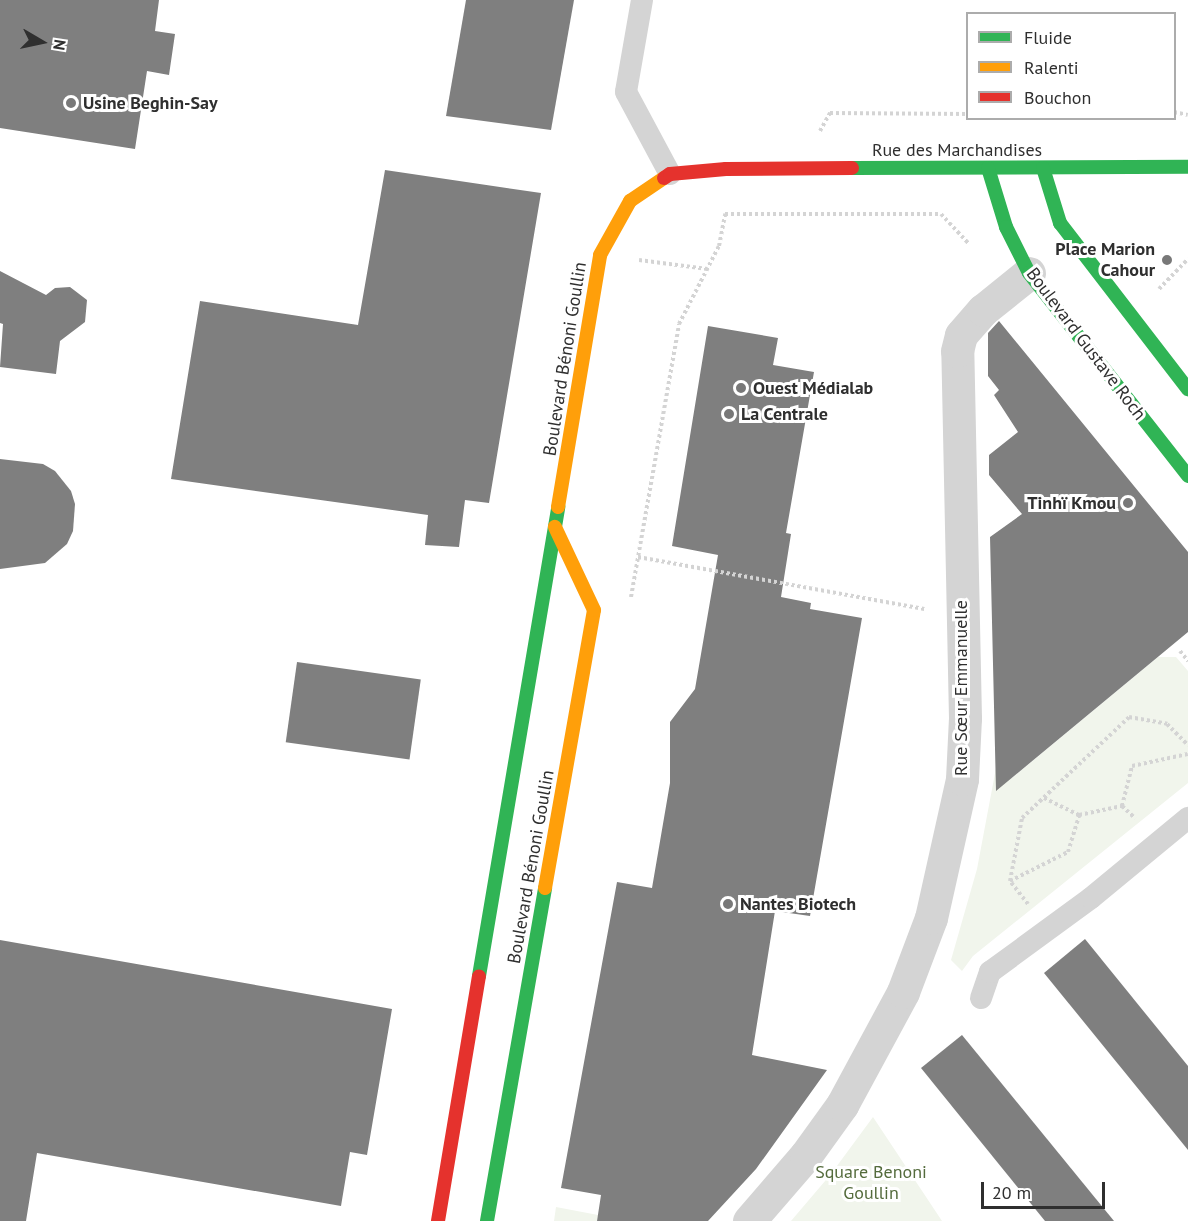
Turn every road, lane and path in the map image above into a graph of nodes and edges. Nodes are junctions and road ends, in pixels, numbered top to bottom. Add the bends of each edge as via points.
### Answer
1 (642, 0) edge
2 (966, 114) edge
3 (1188, 167) edge
4 (799, 168) junction
5 (988, 168) junction
6 (1043, 168) junction
7 (726, 169) joint
8 (670, 174) junction
9 (631, 259) dead end
10 (707, 269) junction
11 (1019, 283) junction
12 (1188, 388) edge
13 (1188, 476) edge
14 (555, 527) junction
15 (638, 557) junction
16 (630, 604) dead end
17 (961, 615) junction
18 (1180, 651) dead end
19 (1188, 661) edge
20 (1188, 745) edge
21 (1188, 754) edge
22 (1044, 798) junction
23 (1122, 806) junction
24 (1079, 815) junction
25 (1188, 818) edge
26 (1137, 819) dead end
27 (1010, 881) junction
28 (1035, 914) dead end
29 (981, 998) dead end
30 (438, 1221) edge
31 (487, 1221) edge
32 (749, 1221) edge

1 - 8 lane via 626,92
2 - 4 path via 830,113
3 - 6 street, Rue des Marchandises
4 - 5 street, Rue des Marchandises
4 - 7 street, Rue des Marchandises
5 - 6 street, Rue des Marchandises
5 - 11 street, Boulevard Gustave Roch
6 - 12 street via 1060,223
7 - 8 street, Boulevard Bénoni Goullin
8 - 14 street, Boulevard Bénoni Goullin via 630,201 600,255
9 - 10 path
10 - 11 path via 719,246 725,214 941,214
10 - 15 path via 679,324
11 - 13 street, Boulevard Gustave Roch
11 - 17 street, Rue Sœur Emmanuelle via 976,318 961,335 957,351
14 - 30 street, Boulevard Bénoni Goullin
14 - 31 street, Boulevard Bénoni Goullin via 594,610
15 - 16 path
15 - 17 path
17 - 32 street, Rue Sœur Emmanuelle via 962,779 931,918 903,992 842,1105 806,1155
18 - 19 path
20 - 22 path via 1167,724 1129,717
21 - 23 path via 1132,766
22 - 24 path
22 - 27 path via 1022,819
23 - 24 path
23 - 26 path
24 - 27 path via 1068,852
25 - 29 lane via 1091,898 990,972
27 - 28 path

